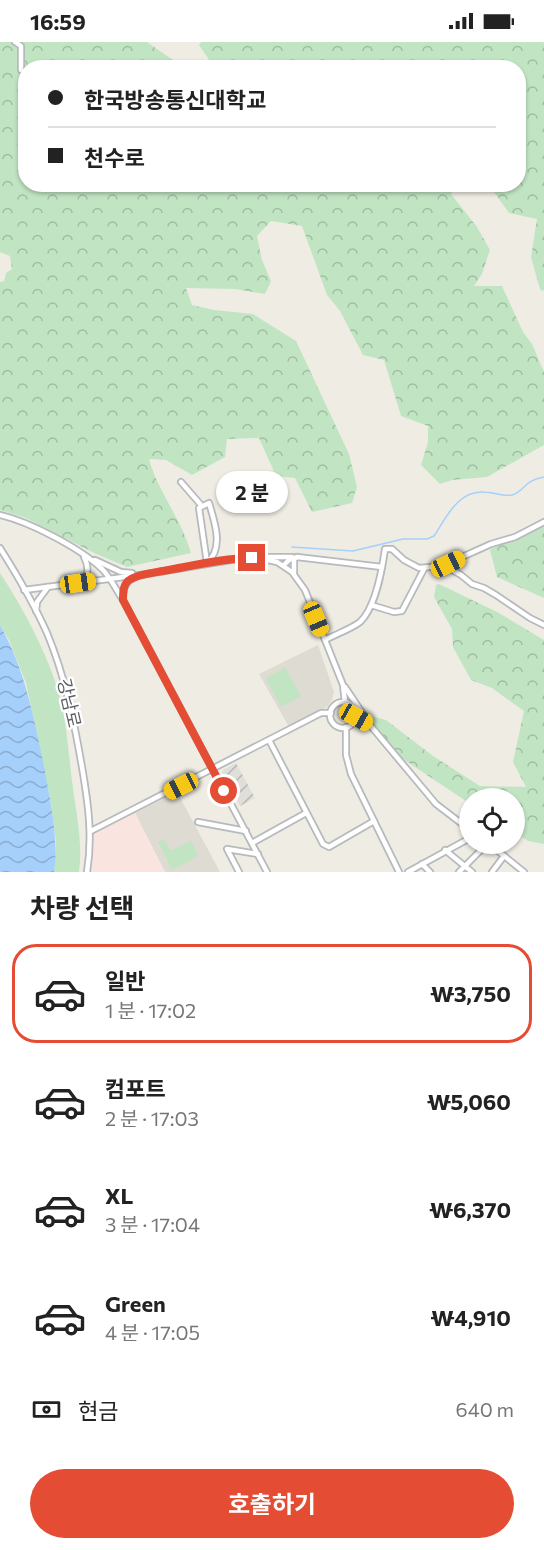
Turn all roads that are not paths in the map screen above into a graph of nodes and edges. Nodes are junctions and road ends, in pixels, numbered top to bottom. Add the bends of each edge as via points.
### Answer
1 (15, 42) edge
2 (21, 60) edge
3 (181, 482) dead end
4 (201, 505) junction
5 (0, 515) edge
6 (8, 517) junction
7 (0, 520) edge
8 (544, 522) edge
9 (0, 548) edge
10 (79, 552) junction
11 (297, 557) junction
12 (243, 558) junction
13 (207, 563) junction
14 (284, 565) junction
15 (445, 566) junction
16 (382, 567) junction
17 (424, 569) junction
18 (147, 574) junction
19 (294, 574) junction
20 (109, 578) junction
21 (78, 583) junction
22 (48, 587) junction
23 (24, 590) junction
24 (123, 600) junction
25 (371, 605) junction
26 (36, 611) junction
27 (544, 625) edge
28 (325, 640) junction
29 (343, 685) junction
30 (345, 703) junction
31 (331, 712) junction
32 (356, 717) junction
33 (370, 725) junction
34 (346, 728) junction
35 (269, 740) junction
36 (213, 770) junction
37 (306, 813) junction
38 (374, 821) junction
39 (198, 822) dead end
40 (459, 822) edge
41 (91, 831) junction
42 (246, 831) junction
43 (252, 843) junction
44 (459, 843) edge
45 (445, 850) junction
46 (258, 854) junction
47 (477, 854) edge
48 (502, 854) edge
49 (504, 856) junction
50 (422, 864) junction
51 (465, 866) junction
52 (87, 872) edge
53 (239, 872) edge
54 (267, 872) edge
55 (399, 872) edge
56 (408, 872) edge
57 (430, 872) edge
58 (459, 872) edge
59 (472, 872) edge
60 (492, 872) edge
61 (524, 872) edge

1 - 2 street via 21,46
3 - 4 street
4 - 13 street
4 - 13 street via 209,503 218,541
5 - 6 street
6 - 7 street
6 - 10 street via 25,522
8 - 15 street
9 - 23 street, 강남로
10 - 18 street via 121,572
10 - 20 street
10 - 21 street via 87,568 86,577
11 - 12 street
11 - 14 street
11 - 16 street
11 - 19 street
12 - 13 street
12 - 14 street
13 - 18 street
14 - 19 street
15 - 17 street
15 - 27 street
16 - 17 street via 385,549 392,549
16 - 25 street
17 - 25 street via 402,611
18 - 20 street
18 - 24 street via 127,582
19 - 28 street via 305,590
20 - 21 street
20 - 24 street
21 - 22 street
22 - 23 street
22 - 26 street via 37,602
23 - 26 street, 강남로
24 - 36 street
25 - 28 street via 360,622
26 - 41 street, 강남로 via 64,679
28 - 29 street
29 - 30 street
29 - 33 street
30 - 31 street via 337,704
30 - 32 street via 354,709
31 - 34 street via 335,725
31 - 35 street via 321,713
32 - 33 street
32 - 34 street
33 - 40 street via 436,804
34 - 38 street via 348,764
35 - 36 street
35 - 37 street
36 - 41 street
36 - 42 street
37 - 38 street via 328,847
37 - 43 street
38 - 55 street
39 - 42 street
41 - 52 street, 강남로
42 - 43 street
43 - 46 street
44 - 45 street
45 - 50 street
45 - 51 street
46 - 53 street via 227,849
46 - 54 street
47 - 51 street
48 - 49 street
49 - 60 street
49 - 61 street
50 - 56 street
50 - 57 street
51 - 58 street
51 - 59 street

